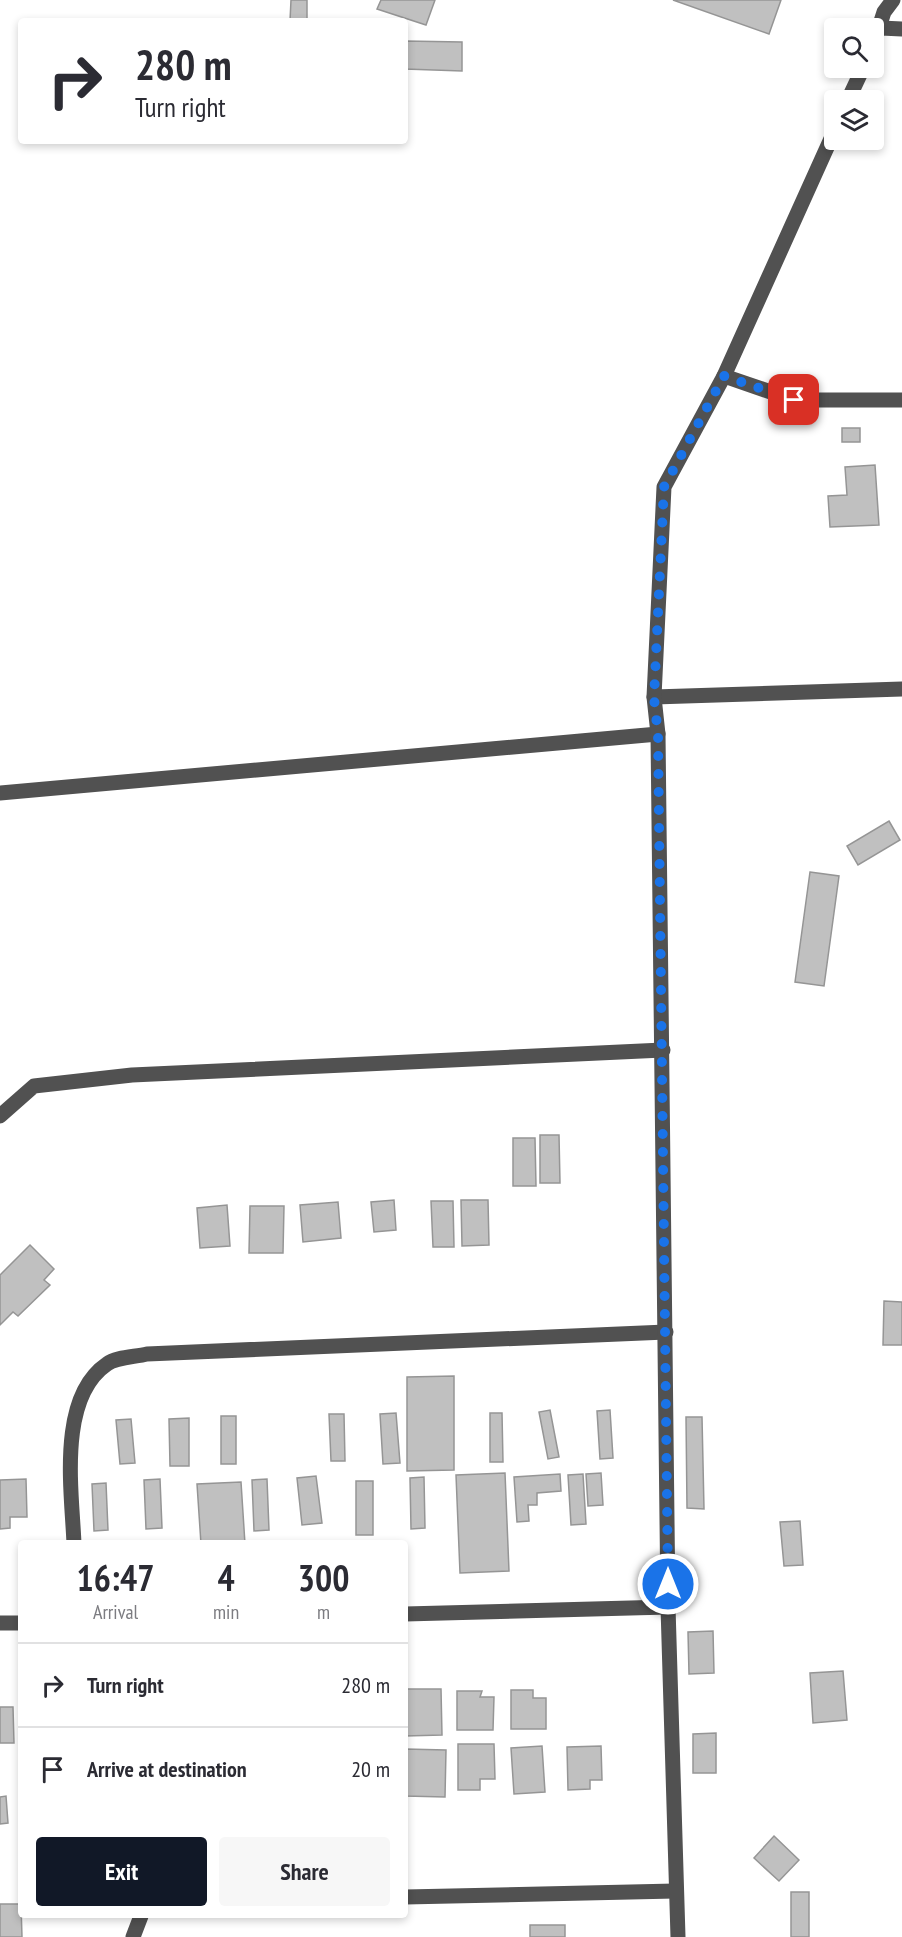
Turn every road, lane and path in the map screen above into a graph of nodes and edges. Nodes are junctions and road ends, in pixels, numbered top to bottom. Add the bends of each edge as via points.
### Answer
1 (893, 0) edge
2 (883, 18) edge
3 (884, 28) edge
4 (902, 29) edge
5 (826, 150) edge
6 (724, 376) junction
7 (902, 400) edge
8 (902, 689) edge
9 (654, 698) junction
10 (658, 734) junction
11 (0, 793) edge
12 (663, 1050) junction
13 (0, 1116) edge
14 (666, 1332) junction
15 (74, 1540) edge
16 (668, 1606) junction
17 (408, 1614) edge
18 (0, 1623) edge
19 (18, 1623) edge
20 (675, 1891) junction
21 (408, 1897) edge
22 (140, 1918) edge
23 (133, 1937) edge
24 (678, 1937) edge

1 - 2 street
3 - 4 street
5 - 6 street
6 - 7 street via 794,400
6 - 9 street via 664,487
8 - 9 street
9 - 10 street
10 - 11 street
10 - 12 street
12 - 13 street via 132,1075 34,1086
12 - 14 street
14 - 15 street via 147,1354 108,1362 90,1380 79,1402 71,1443
14 - 16 street
16 - 17 street
16 - 20 street
18 - 19 street
20 - 21 street
20 - 24 street
22 - 23 street

